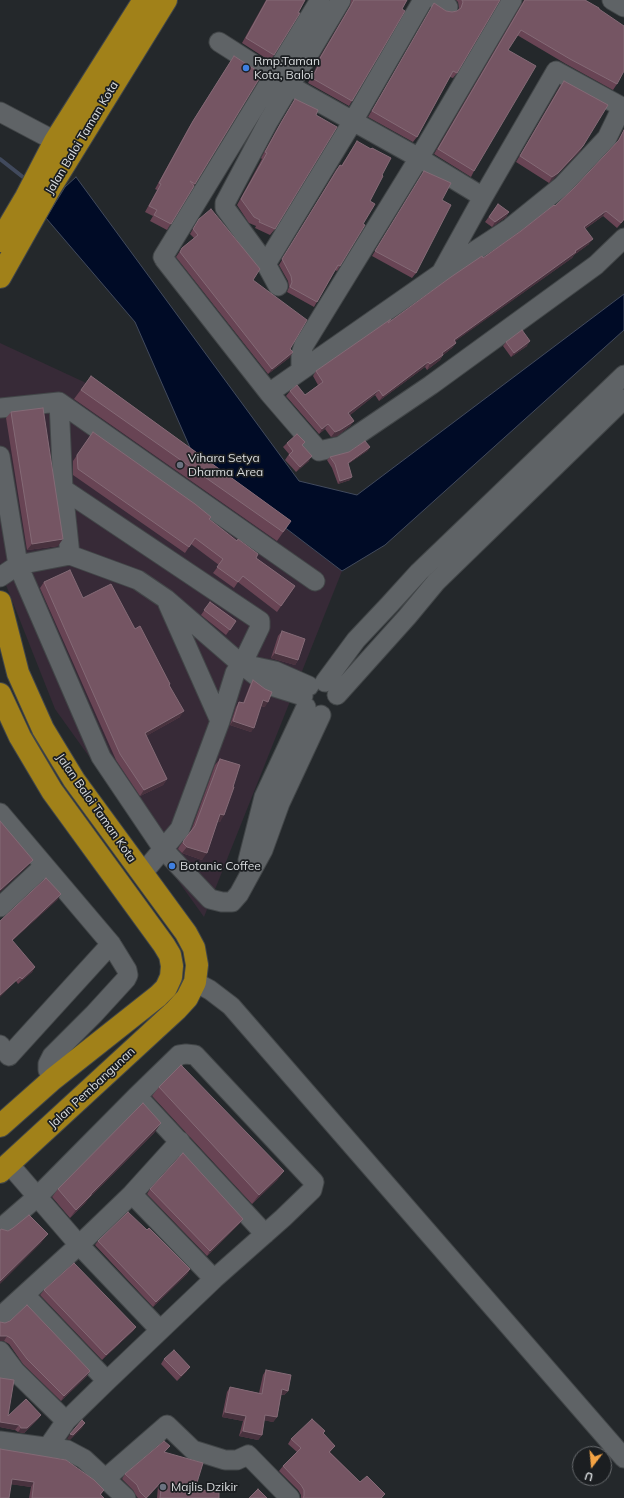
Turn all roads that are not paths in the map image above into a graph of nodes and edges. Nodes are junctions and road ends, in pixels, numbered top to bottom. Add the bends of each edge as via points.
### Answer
1 (320, 0) edge
2 (341, 0) edge
3 (424, 0) edge
4 (512, 0) edge
5 (612, 0) edge
6 (153, 3) edge
7 (624, 7) edge
8 (219, 42) dead end
9 (282, 81) junction
10 (0, 112) edge
11 (353, 121) junction
12 (55, 141) junction
13 (419, 158) junction
14 (39, 191) junction
15 (483, 196) junction
16 (624, 238) edge
17 (0, 241) edge
18 (266, 264) junction
19 (441, 273) junction
20 (0, 277) edge
21 (278, 286) dead end
22 (302, 370) junction
23 (624, 375) edge
24 (269, 393) junction
25 (624, 399) edge
26 (59, 402) junction
27 (0, 408) edge
28 (0, 456) edge
29 (63, 489) junction
30 (70, 555) junction
31 (18, 565) junction
32 (0, 577) edge
33 (315, 581) dead end
34 (166, 599) junction
35 (0, 602) edge
36 (241, 664) junction
37 (0, 694) edge
38 (317, 697) junction
39 (220, 721) junction
40 (68, 769) junction
41 (48, 783) junction
42 (0, 813) edge
43 (163, 849) junction
44 (44, 866) junction
45 (142, 874) junction
46 (0, 907) edge
47 (112, 944) junction
48 (194, 982) junction
49 (183, 1002) joint
50 (0, 1045) edge
51 (55, 1069) junction
52 (137, 1096) junction
53 (0, 1126) edge
54 (180, 1141) junction
55 (5, 1168) edge
56 (132, 1194) junction
57 (37, 1197) junction
58 (0, 1229) edge
59 (265, 1234) junction
60 (79, 1245) junction
61 (214, 1279) junction
62 (25, 1295) junction
63 (0, 1317) edge
64 (160, 1330) junction
65 (0, 1351) edge
66 (7, 1370) edge
67 (107, 1381) junction
68 (66, 1421) junction
69 (0, 1441) edge
70 (48, 1447) junction
71 (624, 1458) edge
72 (105, 1479) junction
73 (126, 1498) edge
74 (290, 1498) edge

1 - 9 street
2 - 9 street
3 - 11 street
4 - 13 street
5 - 7 street
6 - 12 highway, Jalan Baloi Taman Kota
6 - 14 highway, Jalan Baloi Taman Kota
8 - 9 street
9 - 11 street
9 - 18 street via 224,203 225,208
9 - 24 street via 164,258
10 - 12 street
11 - 13 street
11 - 18 street
12 - 14 highway, Jalan Baloi Taman Kota
13 - 15 street
13 - 22 street via 304,344 301,354
14 - 17 highway, Jalan Baloi Taman Kota
14 - 20 highway, Jalan Baloi Taman Kota
15 - 19 street
15 - 19 street via 556,71 622,107 607,138 562,186 510,228
16 - 24 street via 596,264 431,385 341,446 319,451
18 - 21 street
19 - 22 street
22 - 24 street
23 - 38 street via 419,572 356,640
25 - 38 street via 436,582 407,617
26 - 27 street
26 - 29 street
26 - 33 street
28 - 31 street
29 - 30 street
29 - 36 street via 260,622 260,627
30 - 31 street
30 - 34 street via 138,580
31 - 32 street
31 - 43 street via 101,757
34 - 36 street
34 - 39 street
35 - 40 highway, Jalan Baloi Taman Kota via 18,673 43,729
36 - 38 street via 275,671
36 - 39 street via 235,673
37 - 41 highway, Jalan Baloi Taman Kota via 20,737
38 - 43 street via 264,798 239,894 232,902 210,899
39 - 43 street via 180,829
40 - 41 highway
40 - 45 highway, Jalan Baloi Taman Kota
41 - 51 highway, Jalan Baloi Taman Kota via 170,955 172,966 166,988 158,996
42 - 44 street
43 - 45 street
44 - 46 street
44 - 47 street
45 - 48 highway, Jalan Baloi Taman Kota via 186,933 194,948
47 - 50 street via 9,1056
47 - 51 street via 128,975 94,1014
48 - 49 highway, Jalan Baloi Taman Kota
48 - 71 street via 232,1006
49 - 55 highway, Jalan Pembangunan
51 - 53 highway
52 - 54 street
52 - 57 street
52 - 59 street via 179,1055 195,1055 314,1182 312,1190
54 - 56 street
54 - 59 street
55 - 57 street
56 - 60 street
56 - 61 street
57 - 58 street
57 - 60 street
59 - 61 street
60 - 62 street
60 - 64 street
61 - 64 street
62 - 63 street
62 - 67 street
64 - 67 street
65 - 66 street
66 - 68 street
67 - 68 street
68 - 70 street
69 - 70 street
70 - 72 street via 67,1450 84,1459
72 - 73 street
72 - 74 street via 167,1424 194,1450 224,1460 236,1460 248,1455

